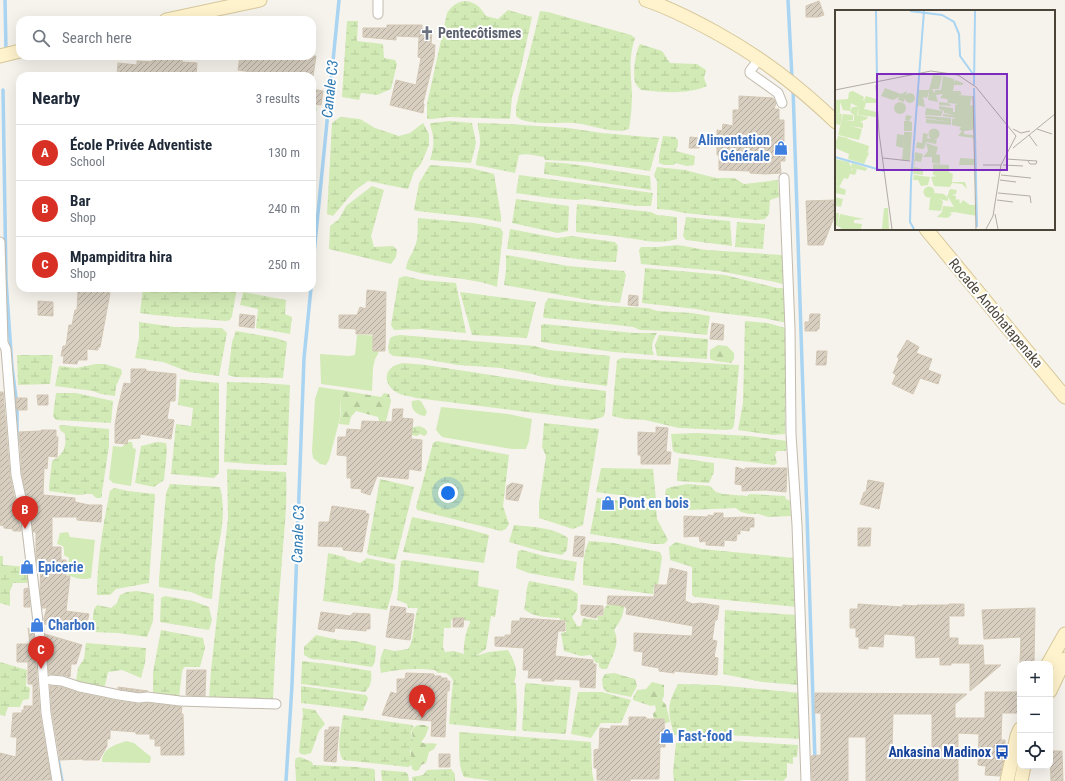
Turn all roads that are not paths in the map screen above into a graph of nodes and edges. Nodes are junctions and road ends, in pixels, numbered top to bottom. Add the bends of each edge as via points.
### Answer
1 (260, 0) edge
2 (378, 0) edge
3 (646, 0) edge
4 (378, 14) dead end
5 (185, 16) edge
6 (16, 52) edge
7 (0, 56) edge
8 (759, 58) junction
9 (782, 103) dead end
10 (835, 121) edge
11 (784, 178) dead end
12 (927, 230) edge
13 (0, 242) edge
14 (1065, 397) edge
15 (1065, 634) edge
16 (1065, 659) edge
17 (1050, 661) edge
18 (51, 680) dead end
19 (1053, 685) edge
20 (276, 704) dead end
21 (1018, 733) edge
22 (1023, 769) edge
23 (57, 781) edge
24 (806, 781) edge
25 (1007, 781) edge
26 (1021, 781) edge

1 - 5 main road
2 - 4 street
3 - 8 main road via 699,23
6 - 7 main road
8 - 9 street via 750,73 778,93
8 - 10 main road via 812,99
11 - 24 street via 791,434 797,525
12 - 14 main road, Rocade Andohatapenaka
13 - 23 street via 3,343 6,349 16,475 26,521 46,713
15 - 17 main road
16 - 19 main road
18 - 20 street via 119,696
21 - 25 main road
22 - 26 main road

